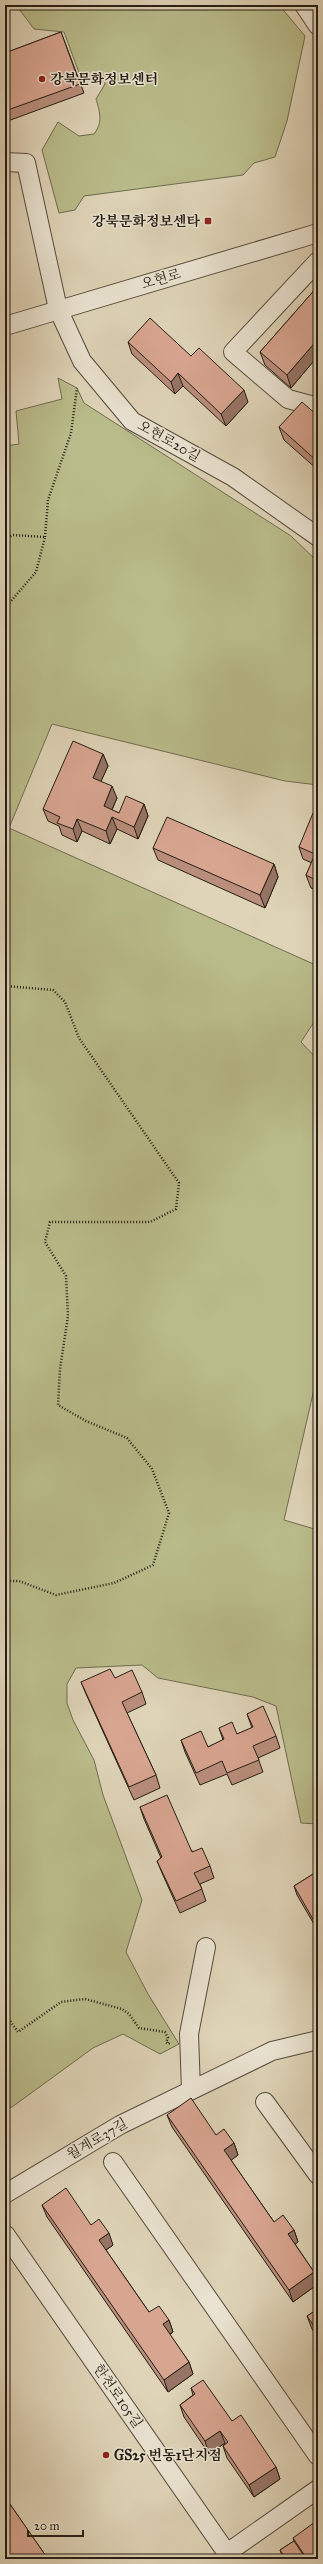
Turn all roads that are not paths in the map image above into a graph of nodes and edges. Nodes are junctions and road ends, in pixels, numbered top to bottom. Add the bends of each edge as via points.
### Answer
1 (304, 5) edge
2 (318, 26) edge
3 (5, 162) edge
4 (318, 233) edge
5 (318, 261) edge
6 (58, 309) junction
7 (5, 326) edge
8 (318, 407) edge
9 (318, 537) edge
10 (206, 1947) dead end
11 (318, 2040) edge
12 (191, 2090) junction
13 (266, 2102) dead end
14 (113, 2162) dead end
15 (318, 2175) edge
16 (5, 2194) edge
17 (5, 2234) edge
18 (318, 2456) edge
19 (318, 2489) edge
20 (229, 2556) edge

1 - 2 street
3 - 6 street, 오현로20길 via 26,163
4 - 6 street, 오현로
5 - 8 street via 233,352 288,399
6 - 7 street, 오현로
6 - 9 street, 오현로20길 via 82,361 132,421 233,477
10 - 12 street via 190,2034
11 - 12 street, 월계로37길 via 272,2051
12 - 16 street, 월계로37길 via 120,2125
13 - 15 street
14 - 18 street
17 - 20 street, 한천로105길
19 - 20 street

